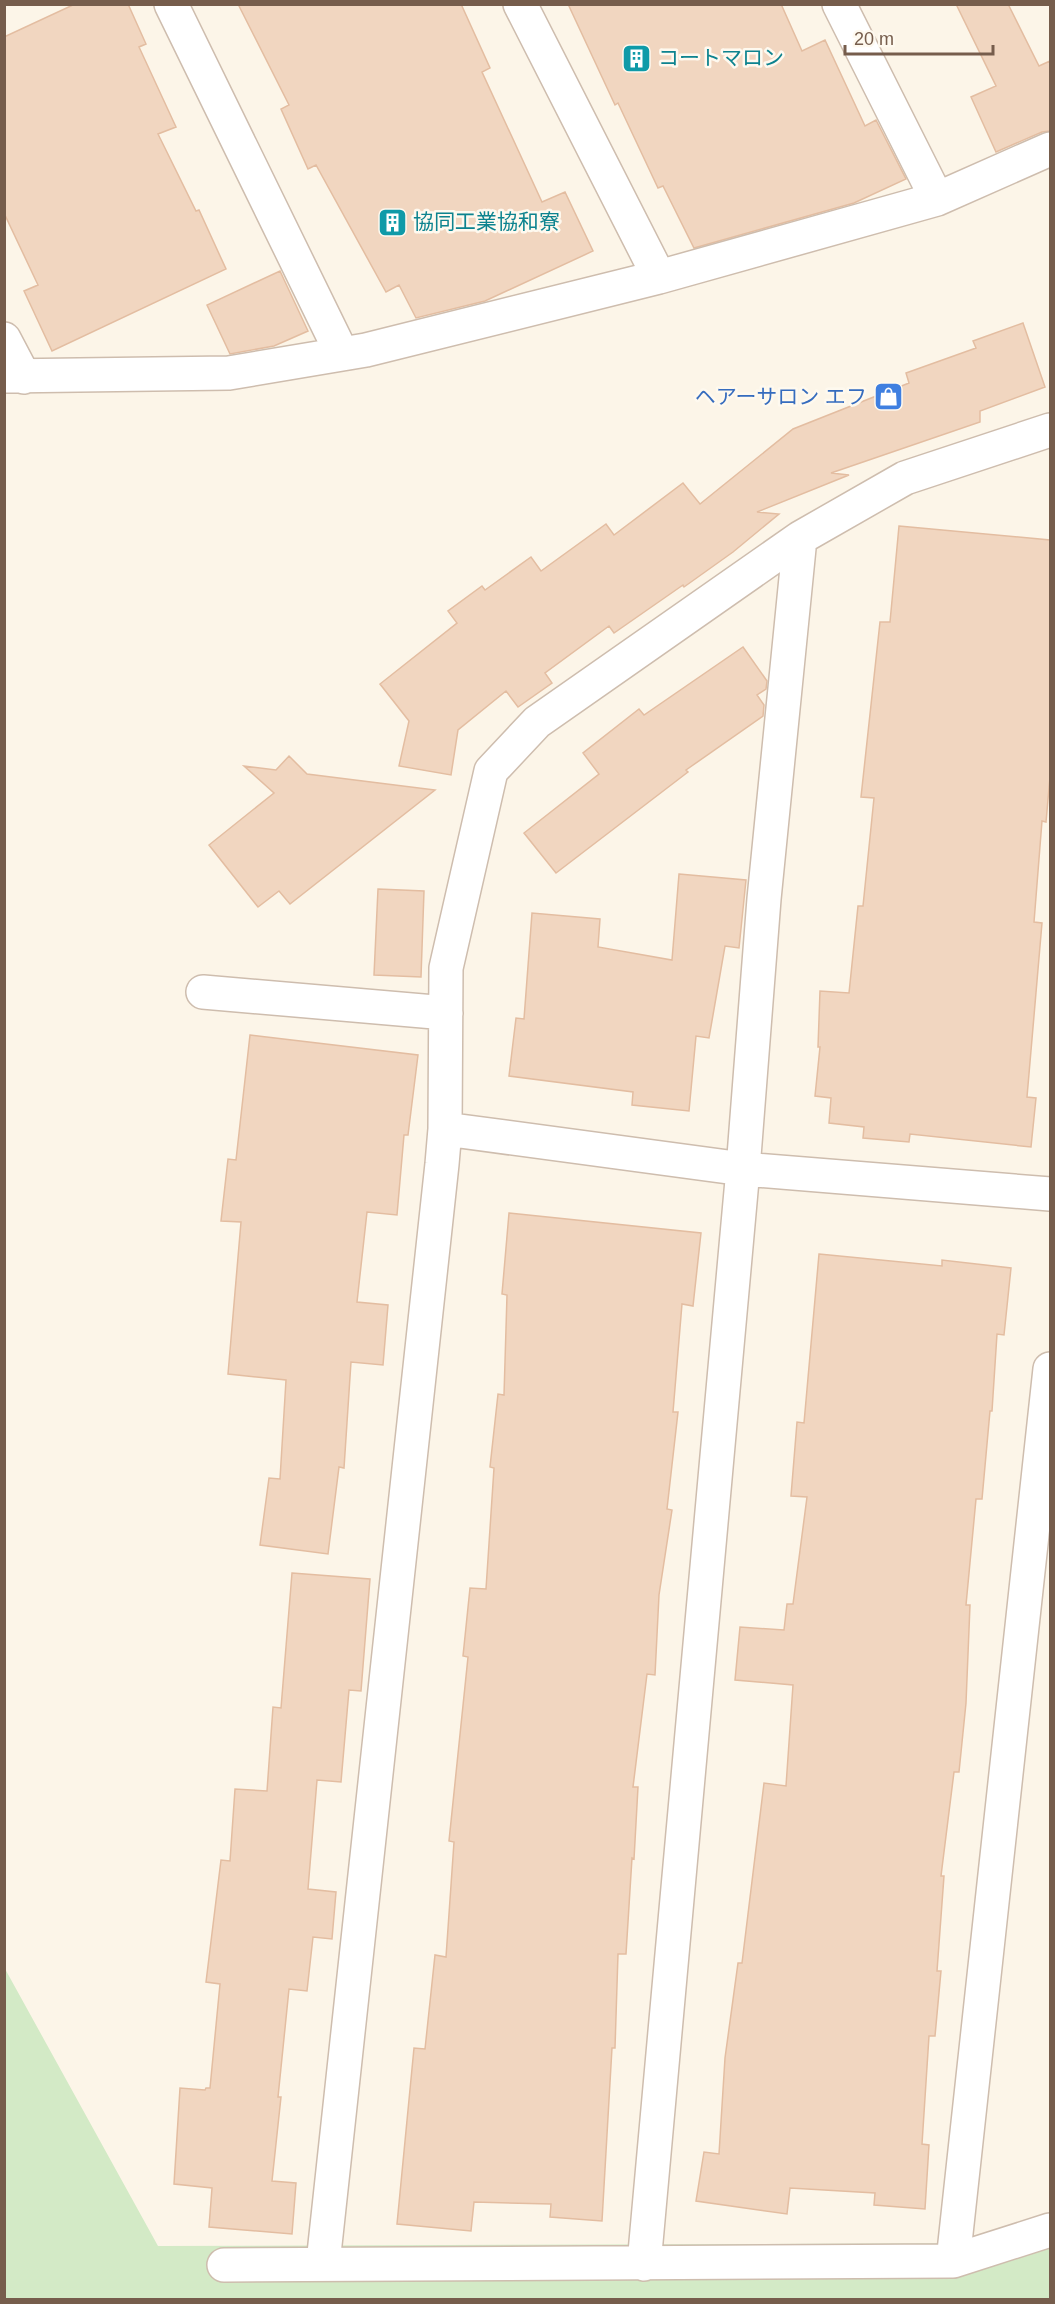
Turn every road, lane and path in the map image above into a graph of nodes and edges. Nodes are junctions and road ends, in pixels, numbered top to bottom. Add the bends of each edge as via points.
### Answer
1 (171, 4) edge
2 (520, 4) edge
3 (839, 4) edge
4 (1050, 149) edge
5 (937, 199) junction
6 (660, 277) junction
7 (4, 339) edge
8 (342, 354) junction
9 (14, 377) edge
10 (1050, 430) edge
11 (800, 538) junction
12 (203, 992) dead end
13 (446, 1013) junction
14 (445, 1129) junction
15 (743, 1169) junction
16 (1050, 1194) edge
17 (1050, 1369) edge
18 (1050, 2230) edge
19 (953, 2261) junction
20 (323, 2263) junction
21 (644, 2264) junction
22 (224, 2265) dead end

1 - 8 street
2 - 6 street
3 - 5 street
4 - 5 street
5 - 6 street
6 - 8 street
7 - 9 street
8 - 9 street via 229,373
10 - 11 street via 905,478
11 - 13 street via 537,722 490,771 446,969
11 - 15 street via 764,899
12 - 13 street
13 - 14 street
14 - 15 street
14 - 20 street
15 - 16 street
15 - 21 street
17 - 19 street
18 - 19 street
19 - 21 street
20 - 21 street
20 - 22 street

